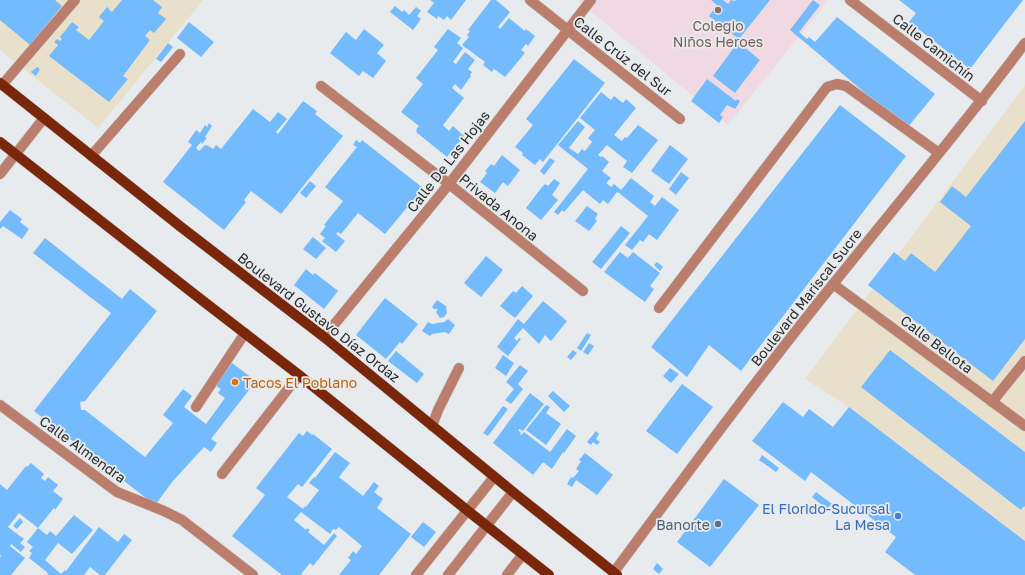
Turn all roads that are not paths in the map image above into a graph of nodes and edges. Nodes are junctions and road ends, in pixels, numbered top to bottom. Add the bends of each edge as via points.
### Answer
1 (75, 0) edge
2 (530, 0) edge
3 (591, 0) edge
4 (850, 0) edge
5 (567, 31) junction
6 (1025, 43) edge
7 (180, 54) dead end
8 (1, 84) edge
9 (321, 86) dead end
10 (982, 101) junction
11 (44, 118) junction
12 (680, 119) dead end
13 (0, 142) edge
14 (939, 153) junction
15 (17, 154) junction
16 (91, 156) junction
17 (0, 174) edge
18 (449, 184) junction
19 (833, 284) junction
20 (583, 291) dead end
21 (660, 308) dead end
22 (245, 333) junction
23 (324, 337) junction
24 (1025, 361) edge
25 (459, 368) dead end
26 (299, 375) junction
27 (992, 402) junction
28 (0, 405) edge
29 (196, 407) dead end
30 (432, 426) junction
31 (1025, 426) edge
32 (222, 474) dead end
33 (494, 477) junction
34 (513, 492) junction
35 (468, 511) junction
36 (487, 526) junction
37 (523, 554) junction
38 (616, 574) edge
39 (253, 575) edge
40 (416, 575) edge
41 (448, 575) edge
42 (507, 575) edge
43 (549, 575) edge

1 - 8 street
2 - 5 street, Calle Crúz del Sur
3 - 5 street, Calle De Las Hojas
4 - 10 street, Calle Camichín
5 - 12 street, Calle Crúz del Sur
5 - 18 street, Calle De Las Hojas
6 - 10 street, Boulevard Mariscal Sucre
7 - 16 street
8 - 11 main road, Boulevard Gustavo Díaz Ordaz
9 - 18 street, Privada Anona
10 - 14 street, Boulevard Mariscal Sucre
11 - 15 street
11 - 16 main road, Boulevard Gustavo Díaz Ordaz
13 - 15 main road
14 - 19 street, Boulevard Mariscal Sucre
14 - 21 street via 846,86 837,84 827,87
15 - 17 street
15 - 22 main road
16 - 23 main road, Boulevard Gustavo Díaz Ordaz
18 - 20 street, Privada Anona
18 - 23 street, Calle De Las Hojas
19 - 27 street, Calle Bellota
19 - 38 street, Boulevard Mariscal Sucre via 705,449
22 - 26 main road
22 - 29 street
23 - 30 main road, Boulevard Gustavo Díaz Ordaz
24 - 27 street
25 - 30 street
26 - 32 street
26 - 35 main road
27 - 31 street, Calle Bellota
28 - 39 street, Calle Almendra via 117,492 182,520
30 - 33 main road, Boulevard Gustavo Díaz Ordaz
33 - 34 main road, Boulevard Gustavo Díaz Ordaz
33 - 35 street
34 - 36 street
34 - 38 main road, Boulevard Gustavo Díaz Ordaz
35 - 36 main road
35 - 40 street
36 - 37 main road
36 - 41 street
37 - 42 street
37 - 43 main road

